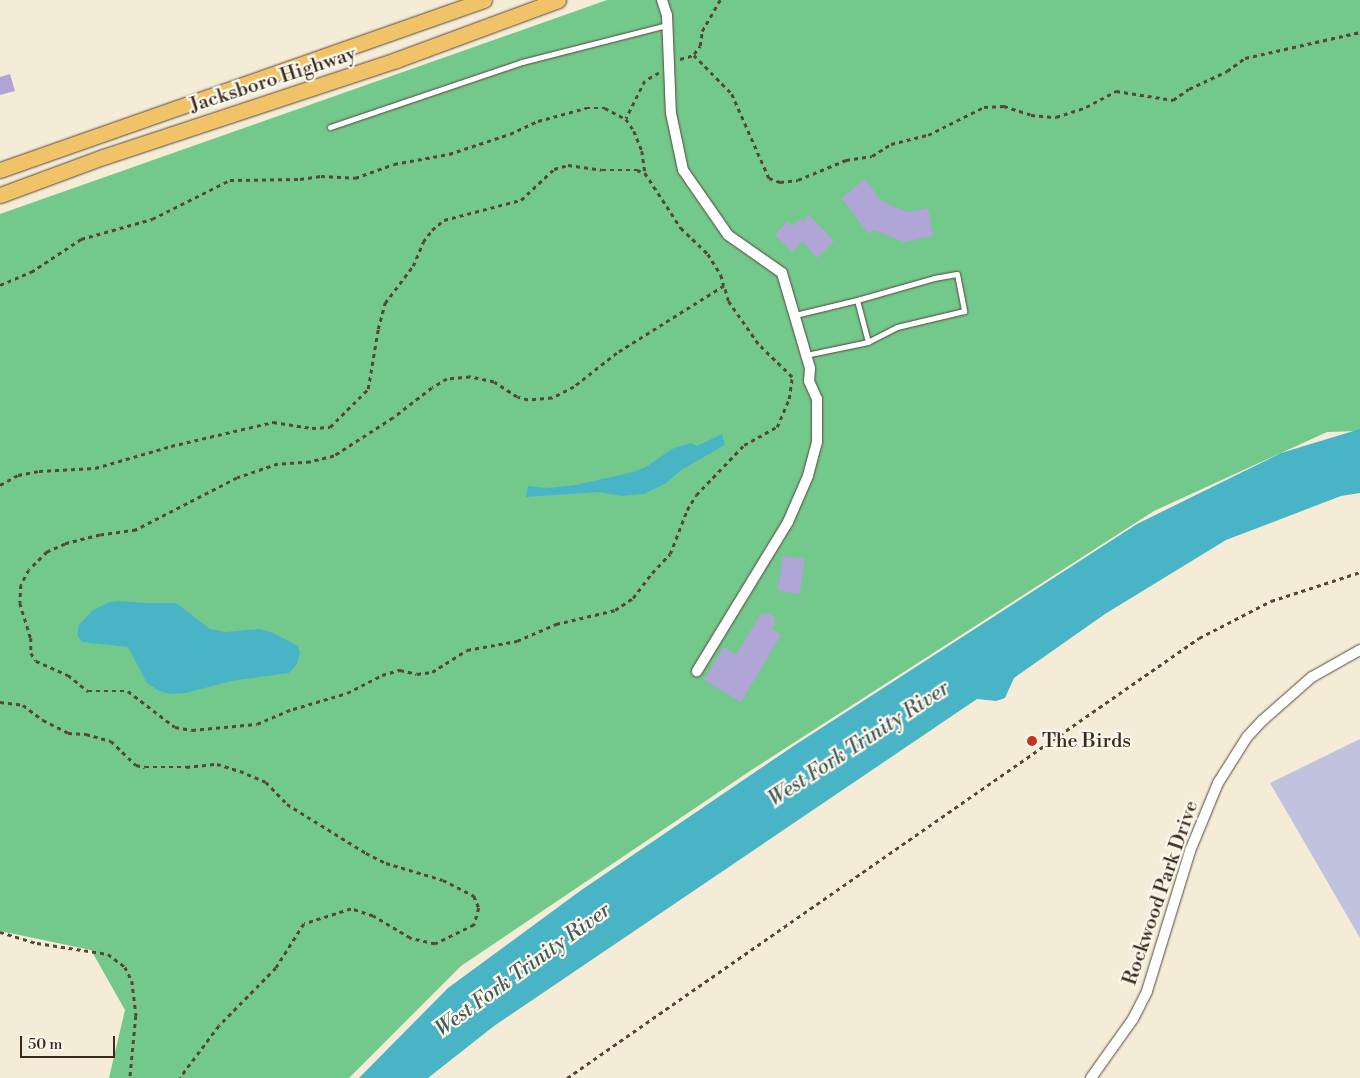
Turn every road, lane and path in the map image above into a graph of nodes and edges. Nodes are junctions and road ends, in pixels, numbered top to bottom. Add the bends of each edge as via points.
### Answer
1 (484, 0) edge
2 (558, 0) edge
3 (662, 0) edge
4 (720, 0) edge
5 (667, 25) junction
6 (1360, 32) edge
7 (694, 55) junction
8 (669, 66) junction
9 (626, 119) junction
10 (122, 126) junction
11 (330, 127) dead end
12 (129, 148) junction
13 (0, 170) edge
14 (646, 173) junction
15 (0, 195) edge
16 (0, 285) edge
17 (724, 286) junction
18 (857, 300) junction
19 (795, 315) junction
20 (868, 342) junction
21 (806, 355) junction
22 (0, 485) edge
23 (1360, 572) edge
24 (1360, 650) edge
25 (696, 671) dead end
26 (0, 702) edge
27 (0, 932) edge
28 (130, 1078) edge
29 (180, 1078) edge
30 (567, 1078) edge
31 (1091, 1078) edge

1 - 10 main road, Jacksboro Highway
2 - 12 main road, Jacksboro Highway via 396,60
3 - 5 street
4 - 7 path via 702,31 700,46
5 - 8 street
5 - 11 lane via 522,62
6 - 7 path via 1245,58 1173,100 1116,91 1086,107 1056,117 1031,115 1004,106 984,107 928,135 891,144 872,156 846,160 798,180 780,182 768,178 732,94
7 - 8 path
8 - 9 path via 645,81
8 - 19 street via 671,113 683,170 728,235 782,273
9 - 14 path via 642,151
9 - 16 path via 605,108 586,108 538,121 449,154 394,164 354,178 321,176 230,180 152,219 82,238 32,272
10 - 12 main road
10 - 13 main road, Jacksboro Highway
12 - 15 main road, Jacksboro Highway
14 - 17 path via 681,228 708,254
14 - 22 path via 568,165 554,169 521,200 444,220 422,242 413,266 385,303 368,389 330,427 312,428 273,422 95,468 18,475
17 - 17 path via 617,353 574,387 552,398 528,400 494,382 470,377 447,379 334,456 310,462 278,464 238,478 136,530 100,535 47,552 29,570 21,585 20,603 36,661 68,675 88,691 128,691 175,727 192,730 258,724 293,709 347,693 382,674 400,670 418,674 432,672 467,650 517,642 556,624 615,610 633,598 670,554 696,495 744,445 777,427 789,399 792,377 758,344 728,301
18 - 19 lane
18 - 20 lane
18 - 20 lane via 957,274 964,311 897,327
19 - 21 street
20 - 21 lane
21 - 25 street via 817,399 817,442 808,476 788,522
23 - 30 path via 1271,601 1199,638
24 - 31 street, Rockwood Park Drive via 1312,676 1247,737 1218,784 1190,851 1147,991 1133,1019
26 - 29 path via 23,706 68,732 111,741 136,765 186,767 217,764 266,782 287,804 366,853 386,863 443,880 474,896 479,908 474,925 435,944 410,938 373,916 351,909 304,924 276,968 219,1026
27 - 28 path via 52,946 108,954 125,967 132,981 136,1016

